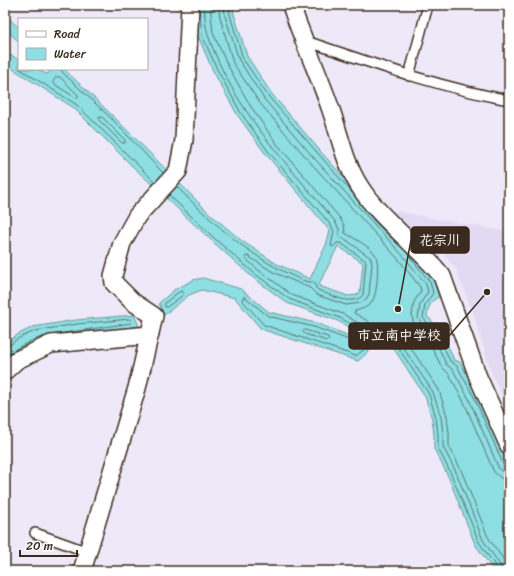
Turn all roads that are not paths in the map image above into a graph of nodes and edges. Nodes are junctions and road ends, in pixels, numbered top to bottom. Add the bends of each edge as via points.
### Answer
1 (190, 5) edge
2 (291, 5) edge
3 (428, 5) edge
4 (312, 43) dead end
5 (409, 76) junction
6 (509, 100) edge
7 (150, 335) junction
8 (5, 371) edge
9 (509, 446) edge
10 (35, 533) dead end
11 (88, 552) junction
12 (82, 571) edge

1 - 7 street via 184,140 178,171 137,216 122,243 113,276 114,283 133,302 154,316
2 - 9 street via 331,109 347,162 360,187 377,209 442,276 478,377
3 - 5 lane
4 - 5 lane
5 - 6 lane
7 - 8 street via 51,344 17,360
7 - 11 street via 137,388
10 - 11 lane
11 - 12 street

